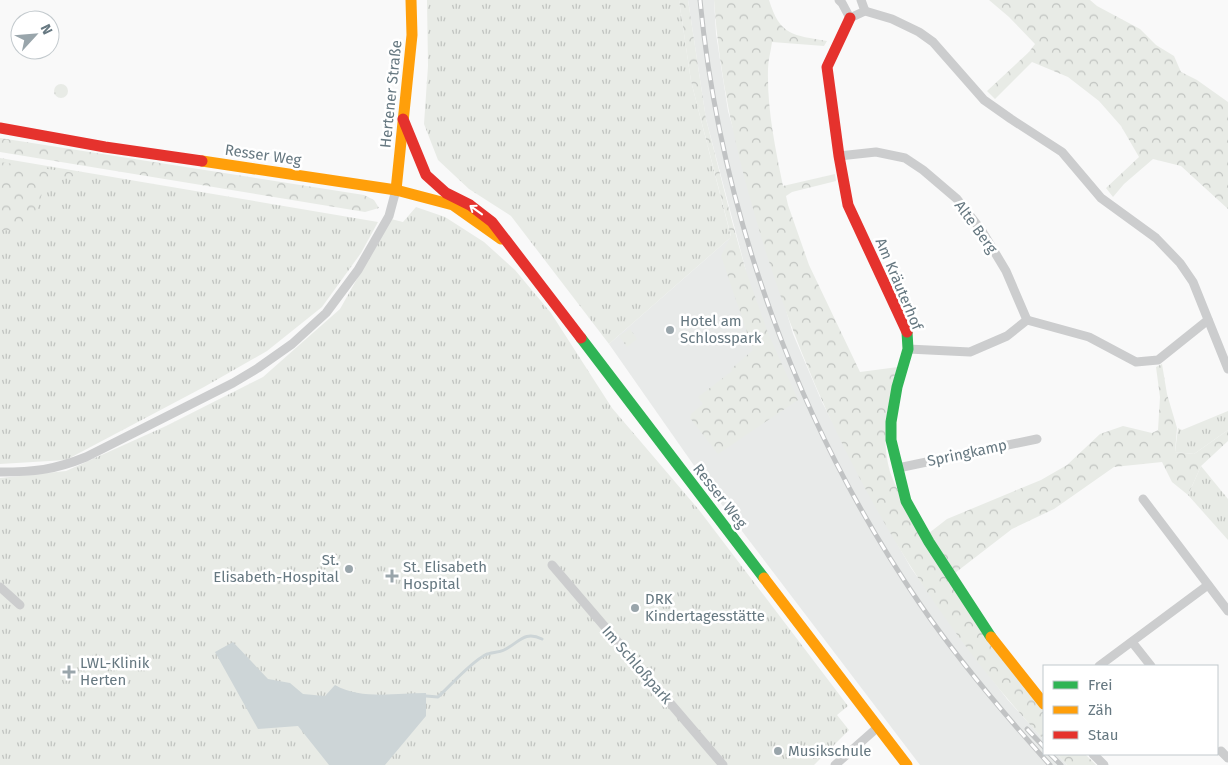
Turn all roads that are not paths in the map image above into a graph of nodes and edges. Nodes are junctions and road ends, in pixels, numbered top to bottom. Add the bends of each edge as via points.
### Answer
1 (411, 0) edge
2 (839, 0) edge
3 (861, 0) edge
4 (865, 11) junction
5 (850, 18) junction
6 (403, 119) junction
7 (0, 128) edge
8 (839, 156) junction
9 (396, 190) junction
10 (509, 245) junction
11 (1027, 320) junction
12 (1208, 320) junction
13 (908, 349) junction
14 (1228, 369) edge
15 (1037, 439) dead end
16 (898, 468) junction
17 (0, 472) edge
18 (1143, 499) dead end
19 (552, 565) dead end
20 (1208, 585) junction
21 (0, 587) edge
22 (20, 605) dead end
23 (1228, 611) edge
24 (1132, 642) junction
25 (1100, 665) edge
26 (1150, 665) edge
27 (1043, 703) edge
28 (878, 726) junction
29 (1221, 751) dead end
30 (1094, 755) edge
31 (1228, 758) edge
32 (723, 765) edge
33 (835, 765) edge
34 (907, 765) edge
35 (1104, 765) edge

1 - 6 main road, Hertener Straße via 412,35
2 - 5 street
3 - 4 street
4 - 5 street
4 - 12 street via 919,32 952,62 984,100 1062,152 1101,198 1156,238 1180,263
5 - 8 main road, Am Kräuterhof via 828,67
6 - 9 main road, Hertener Straße
10 -> 6 main road, Resser Weg via 492,222 470,205 446,193 426,175
7 - 9 main road, Resser Weg via 105,148
8 - 11 street, Alte Berg via 876,152 905,158 957,199 982,231 1006,271
8 - 13 main road, Am Kräuterhof via 848,205 907,332
9 - 10 main road, Resser Weg via 453,205
9 - 17 street via 389,216 358,270 326,313 292,344 233,383 86,457 45,470
10 - 28 main road, Resser Weg
11 - 12 street via 1088,337 1136,362 1158,360
11 - 13 street via 1007,336 970,352
12 - 14 street
13 - 16 main road, Am Kräuterhof via 891,422
15 - 16 street, Springkamp
16 - 27 main road, Am Kräuterhof via 906,501 929,542 987,632
18 - 20 street
19 - 32 street, Im Schloßpark
20 - 23 street
20 - 24 street
21 - 22 street
24 - 25 street
24 - 26 street
28 - 33 street
28 - 34 main road, Resser Weg
29 - 31 street
30 - 35 street

